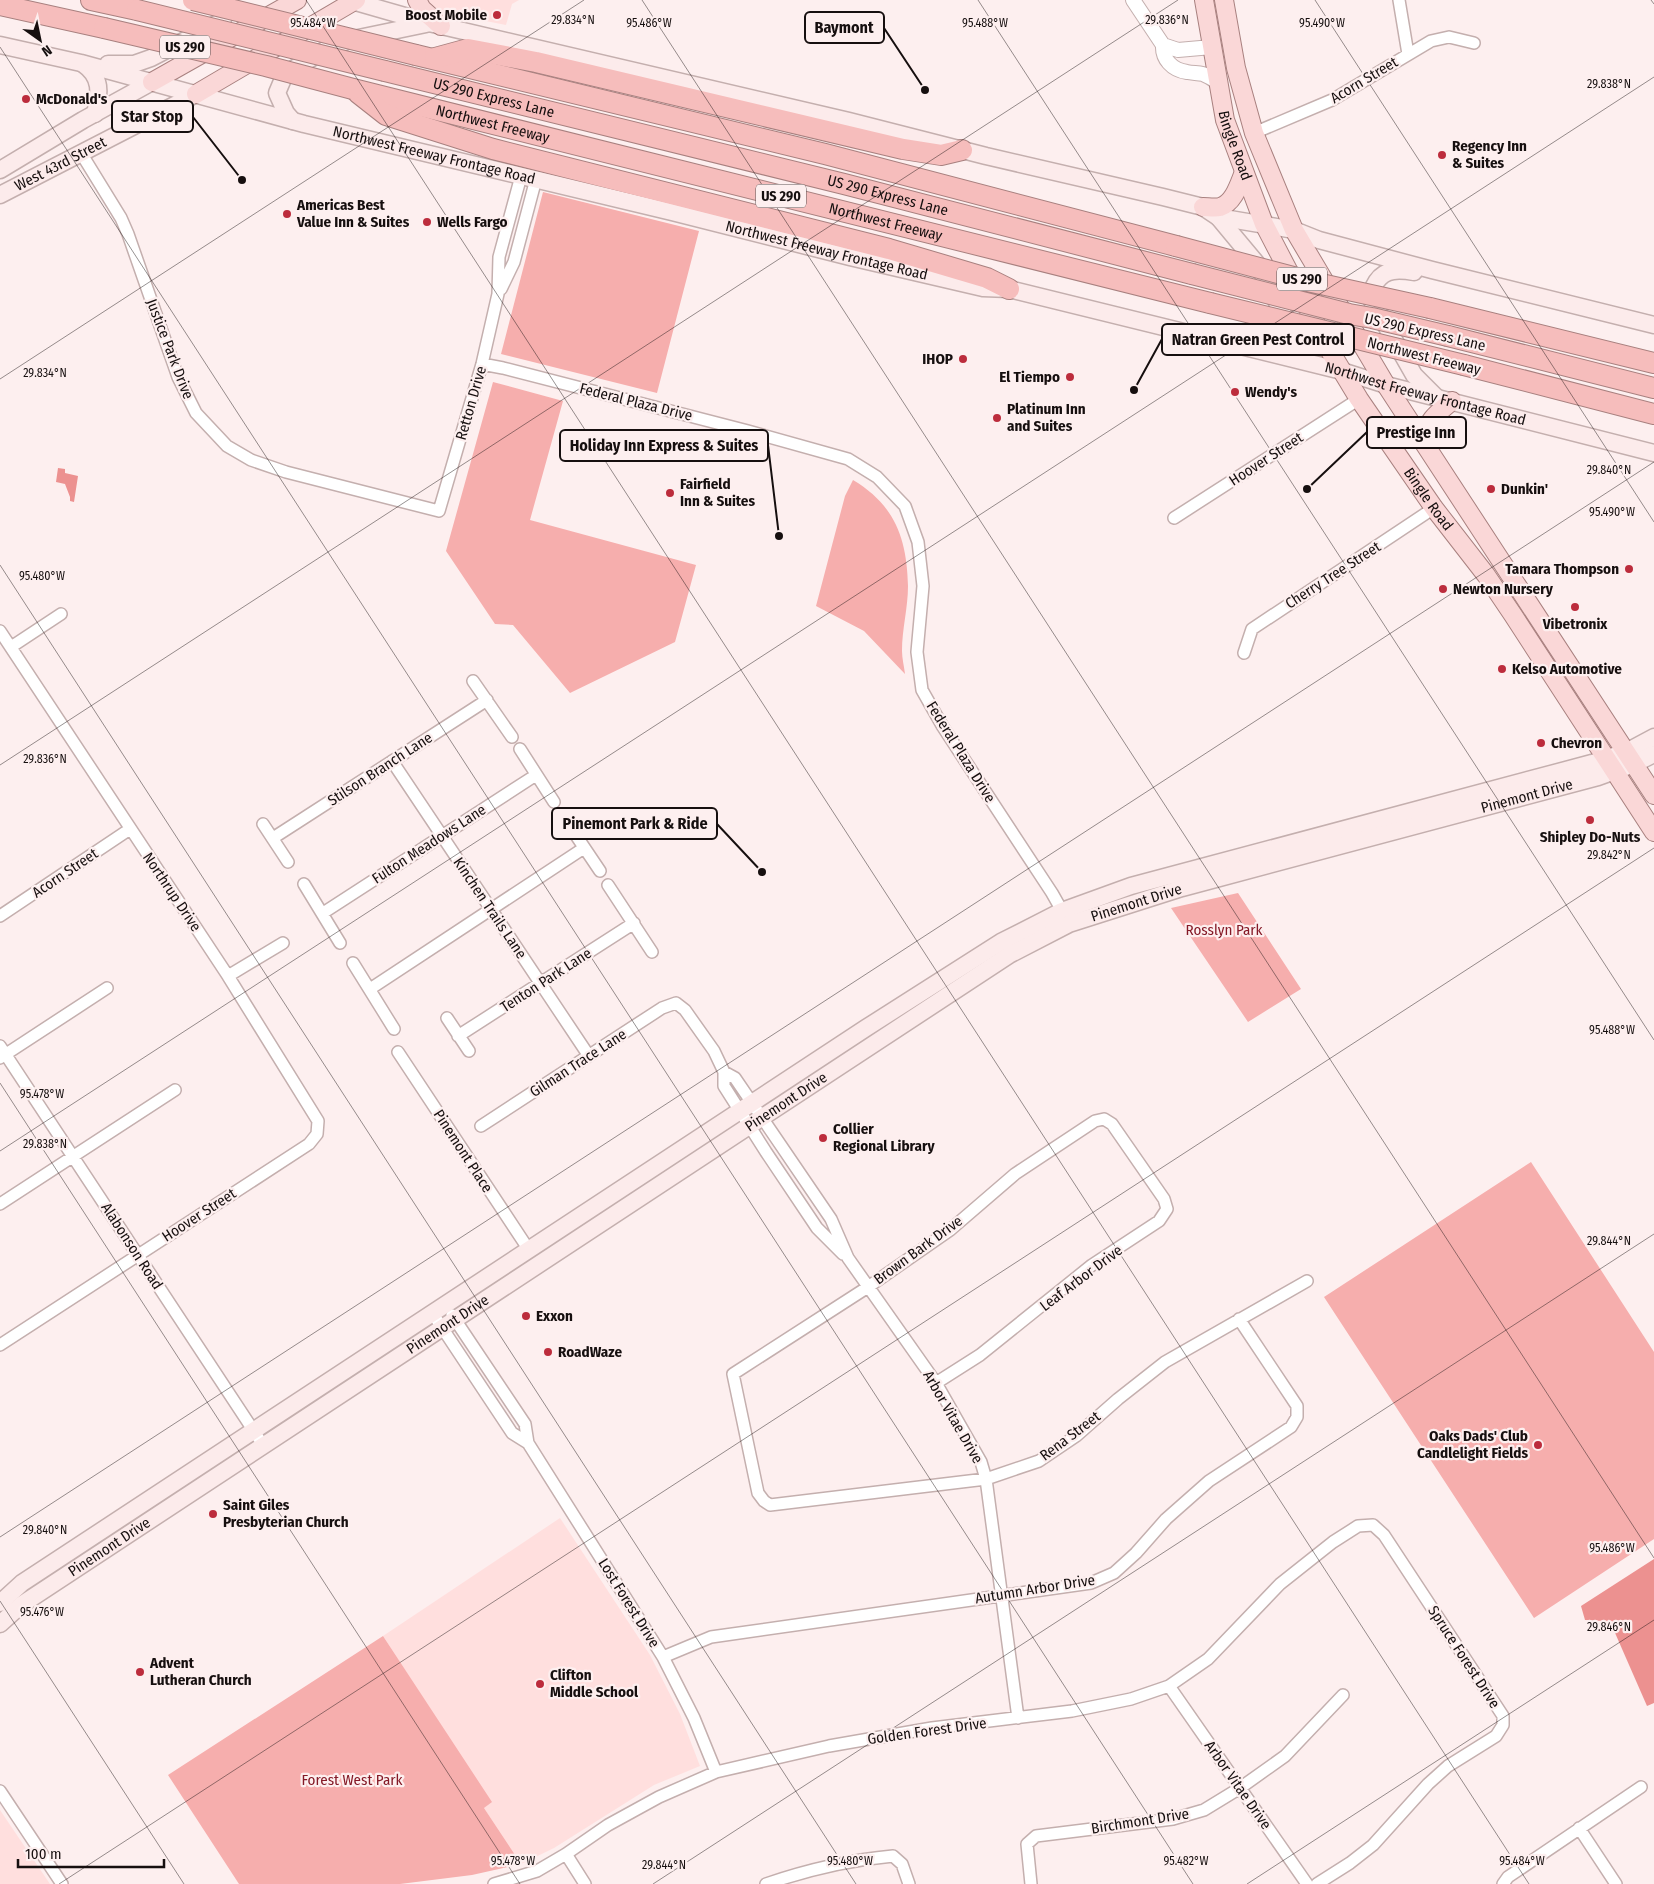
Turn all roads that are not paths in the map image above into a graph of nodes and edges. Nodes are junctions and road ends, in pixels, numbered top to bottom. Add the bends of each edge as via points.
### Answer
1 (91, 0) edge
2 (193, 0) edge
3 (229, 0) edge
4 (297, 0) edge
5 (353, 0) edge
6 (417, 0) edge
7 (1133, 0) edge
8 (1204, 0) edge
9 (1224, 0) edge
10 (1399, 0) edge
11 (0, 5) edge
12 (435, 25) junction
13 (1474, 43) dead end
14 (0, 45) edge
15 (1162, 45) junction
16 (1212, 47) junction
17 (1408, 54) junction
18 (424, 57) junction
19 (81, 63) junction
20 (152, 82) junction
21 (1217, 82) junction
22 (353, 88) junction
23 (196, 94) junction
24 (95, 114) junction
25 (293, 121) junction
26 (1253, 129) junction
27 (35, 149) junction
28 (962, 150) junction
29 (80, 152) junction
30 (0, 170) edge
31 (1244, 172) junction
32 (528, 178) junction
33 (0, 194) edge
34 (1211, 212) junction
35 (1264, 224) junction
36 (1294, 230) junction
37 (1454, 275) junction
38 (1009, 289) junction
39 (1654, 325) edge
40 (1229, 344) junction
41 (1654, 363) edge
42 (482, 364) junction
43 (1342, 371) junction
44 (1386, 385) junction
45 (1654, 388) edge
46 (1444, 399) junction
47 (1359, 400) junction
48 (1654, 414) edge
49 (1422, 440) junction
50 (1654, 453) edge
51 (1434, 508) junction
52 (439, 511) joint
53 (1174, 518) dead end
54 (1528, 602) junction
55 (61, 614) dead end
56 (1514, 615) junction
57 (0, 631) edge
58 (11, 647) junction
59 (1244, 653) dead end
60 (473, 681) dead end
61 (487, 700) junction
62 (512, 737) dead end
63 (1654, 737) edge
64 (520, 749) dead end
65 (1654, 754) edge
66 (1630, 758) junction
67 (392, 761) junction
68 (1611, 765) junction
69 (536, 775) junction
70 (1491, 790) junction
71 (1654, 795) edge
72 (554, 802) dead end
73 (1500, 804) junction
74 (565, 819) dead end
75 (263, 824) dead end
76 (130, 830) junction
77 (1654, 832) edge
78 (442, 836) junction
79 (1344, 837) junction
80 (273, 838) junction
81 (584, 848) junction
82 (288, 862) dead end
83 (600, 872) dead end
84 (304, 884) dead end
85 (608, 885) dead end
86 (491, 909) junction
87 (323, 913) junction
88 (0, 916) edge
89 (1066, 917) junction
90 (634, 923) junction
91 (283, 943) dead end
92 (340, 943) dead end
93 (652, 952) dead end
94 (353, 963) dead end
95 (228, 976) junction
96 (540, 983) junction
97 (107, 988) dead end
98 (370, 989) junction
99 (447, 1018) dead end
100 (394, 1030) dead end
101 (458, 1036) junction
102 (469, 1051) dead end
103 (398, 1052) dead end
104 (2, 1053) edge
105 (589, 1056) junction
106 (175, 1090) dead end
107 (750, 1114) junction
108 (482, 1126) dead end
109 (297, 1151) joint
110 (1131, 1152) joint
111 (73, 1156) junction
112 (0, 1204) edge
113 (600, 1213) junction
114 (529, 1250) junction
115 (138, 1255) junction
116 (848, 1258) junction
117 (1307, 1282) dead end
118 (868, 1287) junction
119 (444, 1316) junction
120 (1239, 1319) junction
121 (0, 1345) edge
122 (936, 1383) junction
123 (501, 1389) junction
124 (488, 1397) junction
125 (743, 1422) joint
126 (254, 1430) junction
127 (528, 1443) junction
128 (264, 1445) junction
129 (986, 1479) junction
130 (139, 1506) junction
131 (149, 1520) junction
132 (1333, 1542) joint
133 (1002, 1596) junction
134 (10, 1601) edge
135 (0, 1624) edge
136 (663, 1657) junction
137 (1169, 1686) junction
138 (1343, 1695) dead end
139 (1018, 1718) junction
140 (716, 1772) junction
141 (1640, 1787) dead end
142 (1240, 1788) junction
143 (0, 1791) edge
144 (1579, 1828) junction
145 (566, 1854) junction
146 (62, 1884) edge
147 (494, 1884) edge
148 (586, 1884) edge
149 (766, 1884) edge
150 (909, 1884) edge
151 (1032, 1884) edge
152 (1307, 1884) edge
153 (1317, 1884) edge
154 (1503, 1884) edge
155 (1616, 1884) edge

1 - 45 highway, US 290 Express Lane, bridge via 853,186 1340,312
2 - 18 highway, US 290, bridge
3 - 19 main road via 222,21 151,58 134,64
4 - 20 main road, West 43rd Street
5 - 12 main road
5 - 23 main road, West 43rd Street
6 - 12 main road
7 - 15 street
8 - 16 main road, Bingle Road
9 - 26 main road, Bingle Road via 1236,68
10 - 17 street
11 - 22 highway, Northwest Freeway / US 290, bridge
12 - 25 main road via 349,40 285,74 277,93
12 - 28 main road
13 - 17 street, Acorn Street via 1449,37 1431,41
14 - 19 main road, Northwest Freeway Frontage Road
15 - 16 street via 1178,50
15 - 21 street via 1162,53 1176,69 1202,74
16 - 21 main road, Bingle Road
16 - 26 main road via 1221,55
17 - 26 street, Acorn Street via 1332,100
18 - 28 highway via 468,48 674,93 903,149 941,155
18 - 41 highway, US 290, bridge via 824,154 1312,282
19 - 20 main road, Northwest Freeway Frontage Road
19 - 24 main road via 94,73 99,84
20 - 23 main road, Northwest Freeway Frontage Road
20 - 24 main road, West 43rd Street
21 - 31 main road, Bingle Road via 1225,120
22 - 38 highway via 386,115 493,149 889,249 988,278
22 - 48 highway, Northwest Freeway / US 290, bridge
23 - 25 main road, Northwest Freeway Frontage Road
23 - 29 main road, West 43rd Street
24 - 27 main road, West 43rd Street
25 - 32 main road, Northwest Freeway Frontage Road
26 - 36 main road, Bingle Road
27 - 29 main road via 64,141 72,142
27 - 30 main road, West 43rd Street
28 - 34 main road
29 - 33 main road, West 43rd Street
29 - 52 street, Justice Park Drive via 128,234 178,377 196,413 227,446 251,460 286,472
31 - 34 main road via 1234,196
31 - 35 main road, Bingle Road
32 - 38 main road, Northwest Freeway Frontage Road via 983,288
32 - 42 street, Retton Drive via 500,257 498,294
34 - 35 main road
34 - 40 main road via 1258,265 1284,316 1282,331 1275,337 1250,344
35 - 36 main road
35 - 43 main road, Bingle Road
36 - 37 main road via 1320,240
36 - 44 main road, Bingle Road
37 - 39 main road
37 - 46 main road via 1394,270 1378,279 1371,293 1372,301 1414,375
38 - 40 main road, Northwest Freeway Frontage Road
40 - 43 main road, Northwest Freeway Frontage Road
42 - 52 street, Retton Drive
42 - 89 street, Federal Plaza Drive via 848,459 877,476 905,506 918,542 923,586 917,652 922,690
43 - 44 main road, Northwest Freeway Frontage Road
43 - 47 main road, Bingle Road
44 - 46 main road, Northwest Freeway Frontage Road
44 - 49 main road, Bingle Road
46 - 49 main road via 1427,425
46 - 50 main road, Northwest Freeway Frontage Road
47 - 51 main road, Bingle Road
47 - 53 street, Hoover Street
49 - 54 main road, Bingle Road
51 - 56 main road, Bingle Road
51 - 59 street, Cherry Tree Street via 1252,629
54 - 56 main road
54 - 66 main road, Bingle Road
55 - 58 street
56 - 68 main road, Bingle Road
57 - 58 street, Northrup Drive
58 - 76 street, Northrup Drive
60 - 61 street
61 - 62 street
61 - 67 street, Stilson Branch Lane
63 - 66 main road, Pinemont Drive
64 - 69 street
65 - 66 main road, Pinemont Drive
66 - 68 main road, Pinemont Drive
66 - 71 main road, Bingle Road
67 - 78 street, Kinchen Trails Lane
67 - 80 street, Stilson Branch Lane
68 - 70 main road, Pinemont Drive
68 - 73 main road, Pinemont Drive
68 - 77 main road, Bingle Road
69 - 72 street
69 - 78 street, Fulton Meadows Lane
70 - 73 main road
70 - 79 main road, Pinemont Drive
73 - 79 main road, Pinemont Drive
74 - 81 street
75 - 80 street
76 - 88 street, Acorn Street
76 - 95 street, Northrup Drive
78 - 86 street, Kinchen Trails Lane
78 - 87 street, Fulton Meadows Lane
79 - 89 main road, Pinemont Drive via 1131,886
80 - 82 street
81 - 83 street
81 - 86 street
84 - 87 street
85 - 90 street
86 - 96 street, Kinchen Trails Lane
86 - 98 street
87 - 92 street
89 - 107 main road, Pinemont Drive
90 - 93 street
90 - 96 street, Tenton Park Lane
91 - 95 street
94 - 98 street
95 - 109 street, Northrup Drive via 318,1121 317,1134
96 - 101 street, Tenton Park Lane
96 - 105 street, Kinchen Trails Lane
97 - 104 street
98 - 100 street
99 - 101 street
101 - 102 street
103 - 114 street, Pinemont Place
104 - 111 street, Alabonson Road
105 - 107 street, Gilman Trace Lane via 662,1008 676,1003 685,1010 714,1052 724,1072 724,1086
105 - 108 street, Gilman Trace Lane
106 - 111 street
107 - 113 main road, Pinemont Drive
107 - 116 street, Arbor Vitae Drive via 831,1219
107 - 116 street, Arbor Vitae Drive via 817,1228
109 - 115 street, Hoover Street
110 - 118 street, Brown Bark Drive via 1112,1124 1104,1120 1094,1121 1015,1174 950,1230
110 - 122 street, Leaf Arbor Drive via 1164,1199 1167,1209 1159,1221 1092,1266 980,1355
111 - 112 street
111 - 115 street, Alabonson Road
113 - 114 main road, Pinemont Drive
113 - 119 main road, Pinemont Drive
114 - 119 main road, Pinemont Drive
115 - 121 street, Hoover Street
115 - 126 street, Alabonson Road
116 - 118 street, Arbor Vitae Drive
117 - 120 street, Rena Street
118 - 122 street, Arbor Vitae Drive
118 - 125 street, Brown Bark Drive via 733,1374
119 - 123 street, Lost Forest Drive
119 - 124 street, Lost Forest Drive
119 - 126 main road, Pinemont Drive
119 - 128 main road, Pinemont Drive
120 - 129 street, Rena Street via 1165,1362 1076,1436 1039,1461
120 - 133 street, Autumn Arbor Drive via 1297,1406 1297,1417 1291,1426 1209,1481 1166,1519 1114,1573 1092,1583
122 - 129 street, Arbor Vitae Drive via 981,1462
123 - 124 street
123 - 127 street, Lost Forest Drive via 525,1424
124 - 127 street, Lost Forest Drive via 512,1433
125 - 129 street, Rena Street via 758,1493 770,1505
126 - 128 street, Alabonson Road
126 - 130 main road, Pinemont Drive
127 - 136 street, Lost Forest Drive
128 - 131 main road, Pinemont Drive
129 - 133 street, Arbor Vitae Drive
130 - 131 main road
130 - 134 main road, Pinemont Drive via 22,1583
131 - 134 main road, Pinemont Drive
132 - 137 street, Golden Forest Drive via 1280,1584 1208,1659
132 - 153 street, Spruce Forest Drive via 1358,1526 1373,1524 1384,1535 1503,1716 1503,1725 1496,1736 1448,1766 1428,1784 1373,1845
133 - 136 street, Autumn Arbor Drive via 711,1636
133 - 139 street, Arbor Vitae Drive
134 - 135 main road, Pinemont Drive
136 - 140 street, Lost Forest Drive via 694,1718
137 - 139 street, Golden Forest Drive via 1122,1701
137 - 142 street, Arbor Vitae Drive
138 - 142 street, Birchmont Drive via 1285,1756
139 - 140 street, Golden Forest Drive via 932,1728 829,1746
140 - 145 street, Golden Forest Drive via 642,1806
141 - 144 street
142 - 151 street, Birchmont Drive via 1204,1810 1173,1818 1036,1836 1027,1844
142 - 152 street, Arbor Vitae Drive
143 - 146 street
144 - 154 street via 1508,1877
144 - 155 street
145 - 147 street, Golden Forest Drive via 537,1871
145 - 148 street
149 - 150 street via 852,1860 893,1856 902,1864

